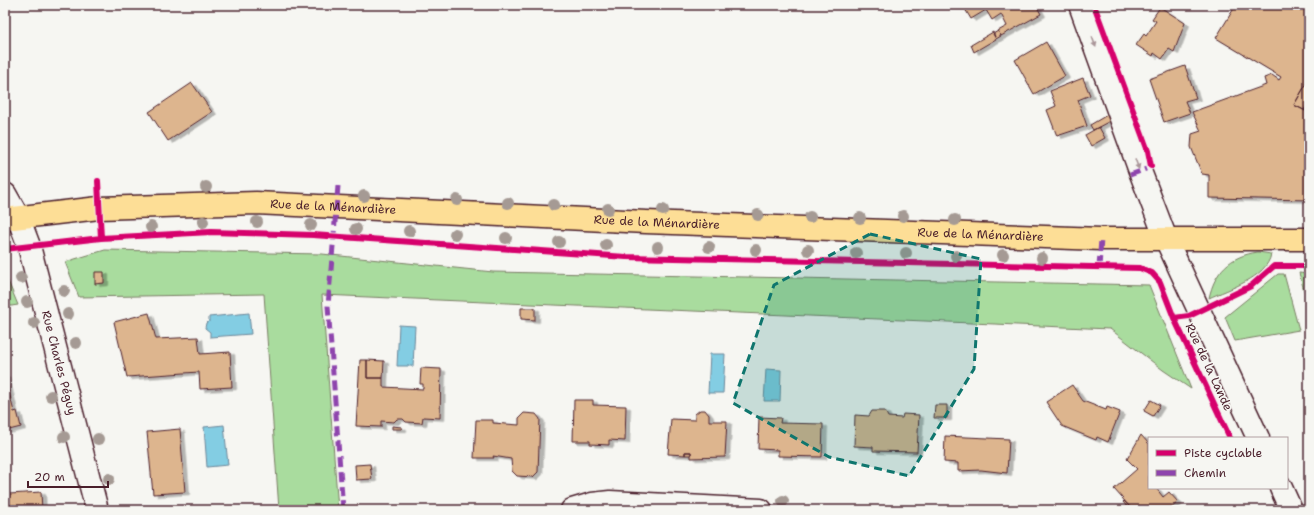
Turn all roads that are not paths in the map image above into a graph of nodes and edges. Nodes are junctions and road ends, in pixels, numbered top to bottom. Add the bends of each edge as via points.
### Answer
1 (1080, 5) edge
2 (5, 194) edge
3 (12, 218) edge
4 (1166, 239) junction
5 (1309, 239) edge
6 (1258, 437) edge
7 (1281, 489) edge
8 (97, 510) edge
9 (572, 510) edge
10 (760, 510) edge
11 (1291, 510) edge

1 -> 4 street, Rue de la Lande
2 - 3 street, Rue Charles Péguy
3 - 4 main road, Rue de la Ménardière via 99,208 256,203 646,222 1101,239
3 - 8 street, Rue Charles Péguy via 32,257
4 - 5 main road, Rue de la Ménardière
4 - 6 street, Rue de la Lande
7 - 11 street
9 - 10 street via 610,502

